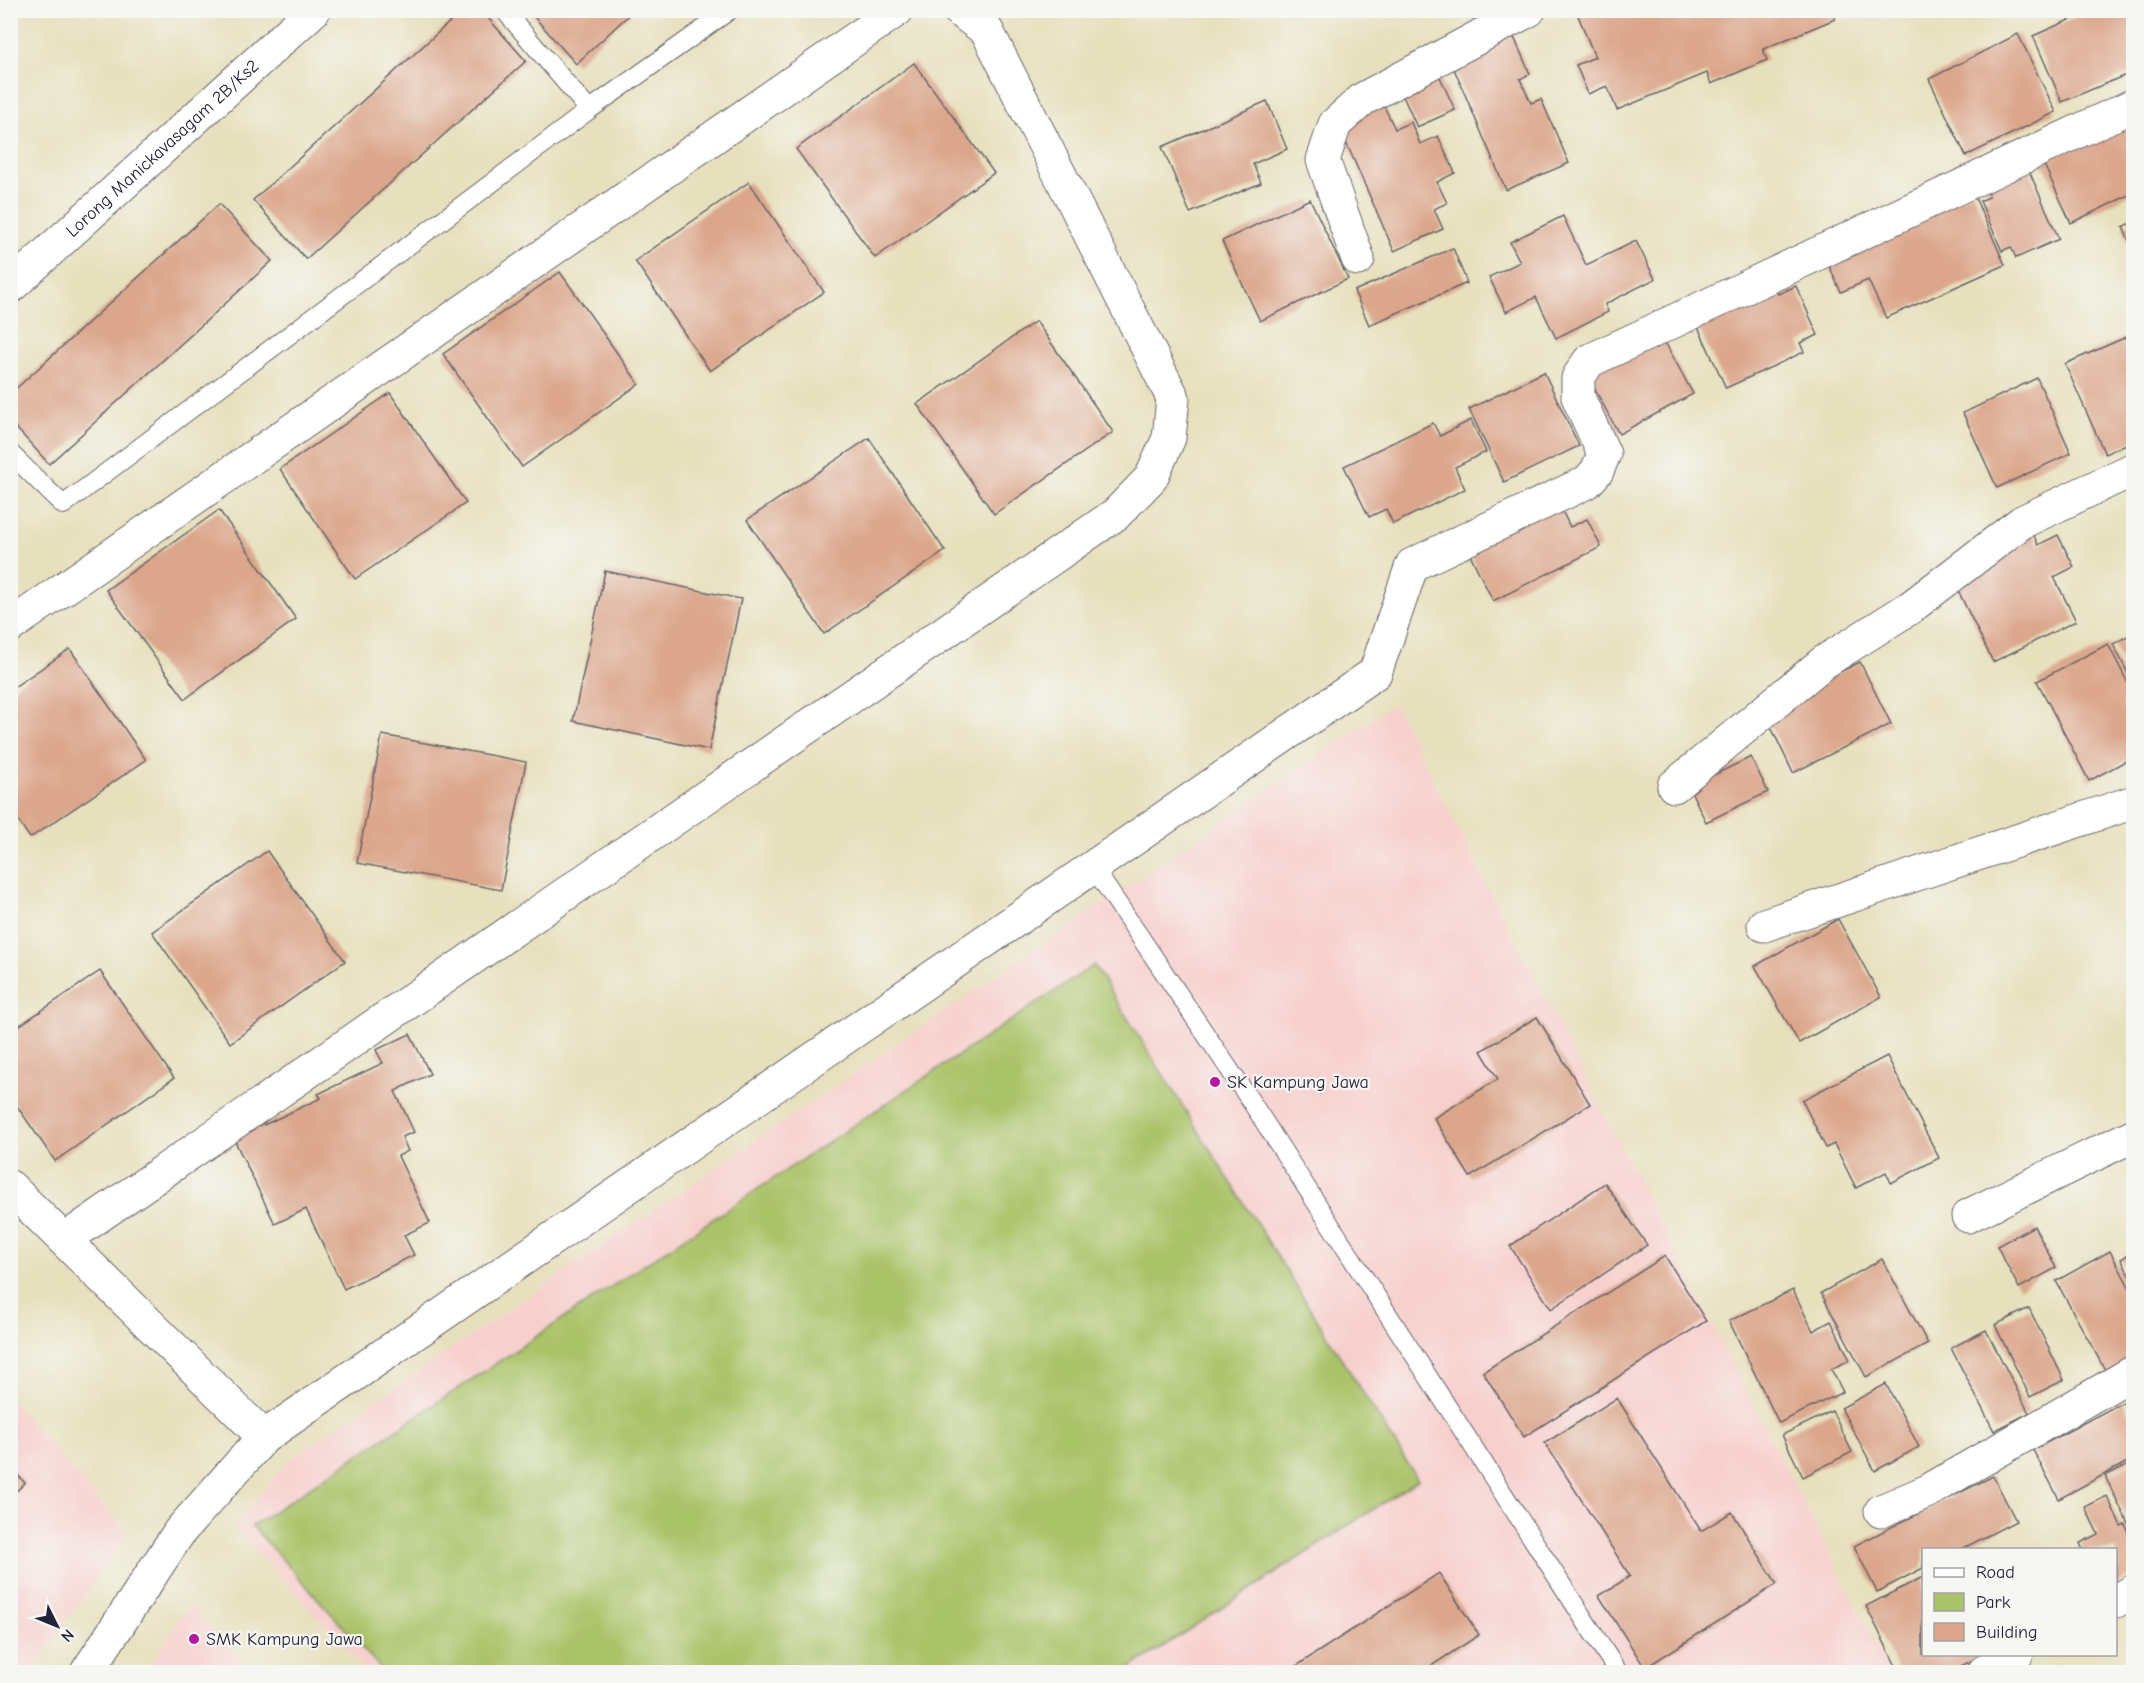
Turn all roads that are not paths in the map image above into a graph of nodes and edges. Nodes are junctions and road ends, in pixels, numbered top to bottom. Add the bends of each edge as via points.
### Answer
1 (314, 10) edge
2 (504, 10) edge
3 (730, 10) edge
4 (897, 10) edge
5 (959, 10) edge
6 (1529, 10) edge
7 (2133, 105) edge
8 (590, 110) junction
9 (1358, 259) dead end
10 (10, 287) edge
11 (10, 453) edge
12 (2133, 469) edge
13 (10, 626) edge
14 (1674, 786) dead end
15 (2133, 802) edge
16 (1094, 867) junction
17 (1764, 925) dead end
18 (2133, 1135) edge
19 (10, 1186) edge
20 (1968, 1216) dead end
21 (64, 1240) junction
22 (2133, 1372) edge
23 (264, 1437) junction
24 (1881, 1511) dead end
25 (2133, 1591) edge
26 (2117, 1600) edge
27 (2013, 1656) edge
28 (87, 1672) edge
29 (1618, 1672) edge
30 (1984, 1672) edge

1 - 10 street, Lorong Manickavasagam 2B/Ks2
2 - 8 lane
3 - 8 lane
4 - 13 street
5 - 21 street via 987,31 1173,398 1169,438 1151,478 1116,514
6 - 9 street via 1363,99 1335,124 1323,160
7 - 16 street via 1589,361 1578,378 1578,397 1604,454 1587,482 1412,565 1375,673
8 - 11 lane via 63,505
12 - 14 street via 2022,522 1911,607 1824,662
15 - 17 street
16 - 23 street
16 - 29 lane via 1254,1106
18 - 20 street
19 - 21 street
21 - 23 street
22 - 24 street via 1928,1491
23 - 28 street via 180,1531
25 - 26 street
27 - 30 street

